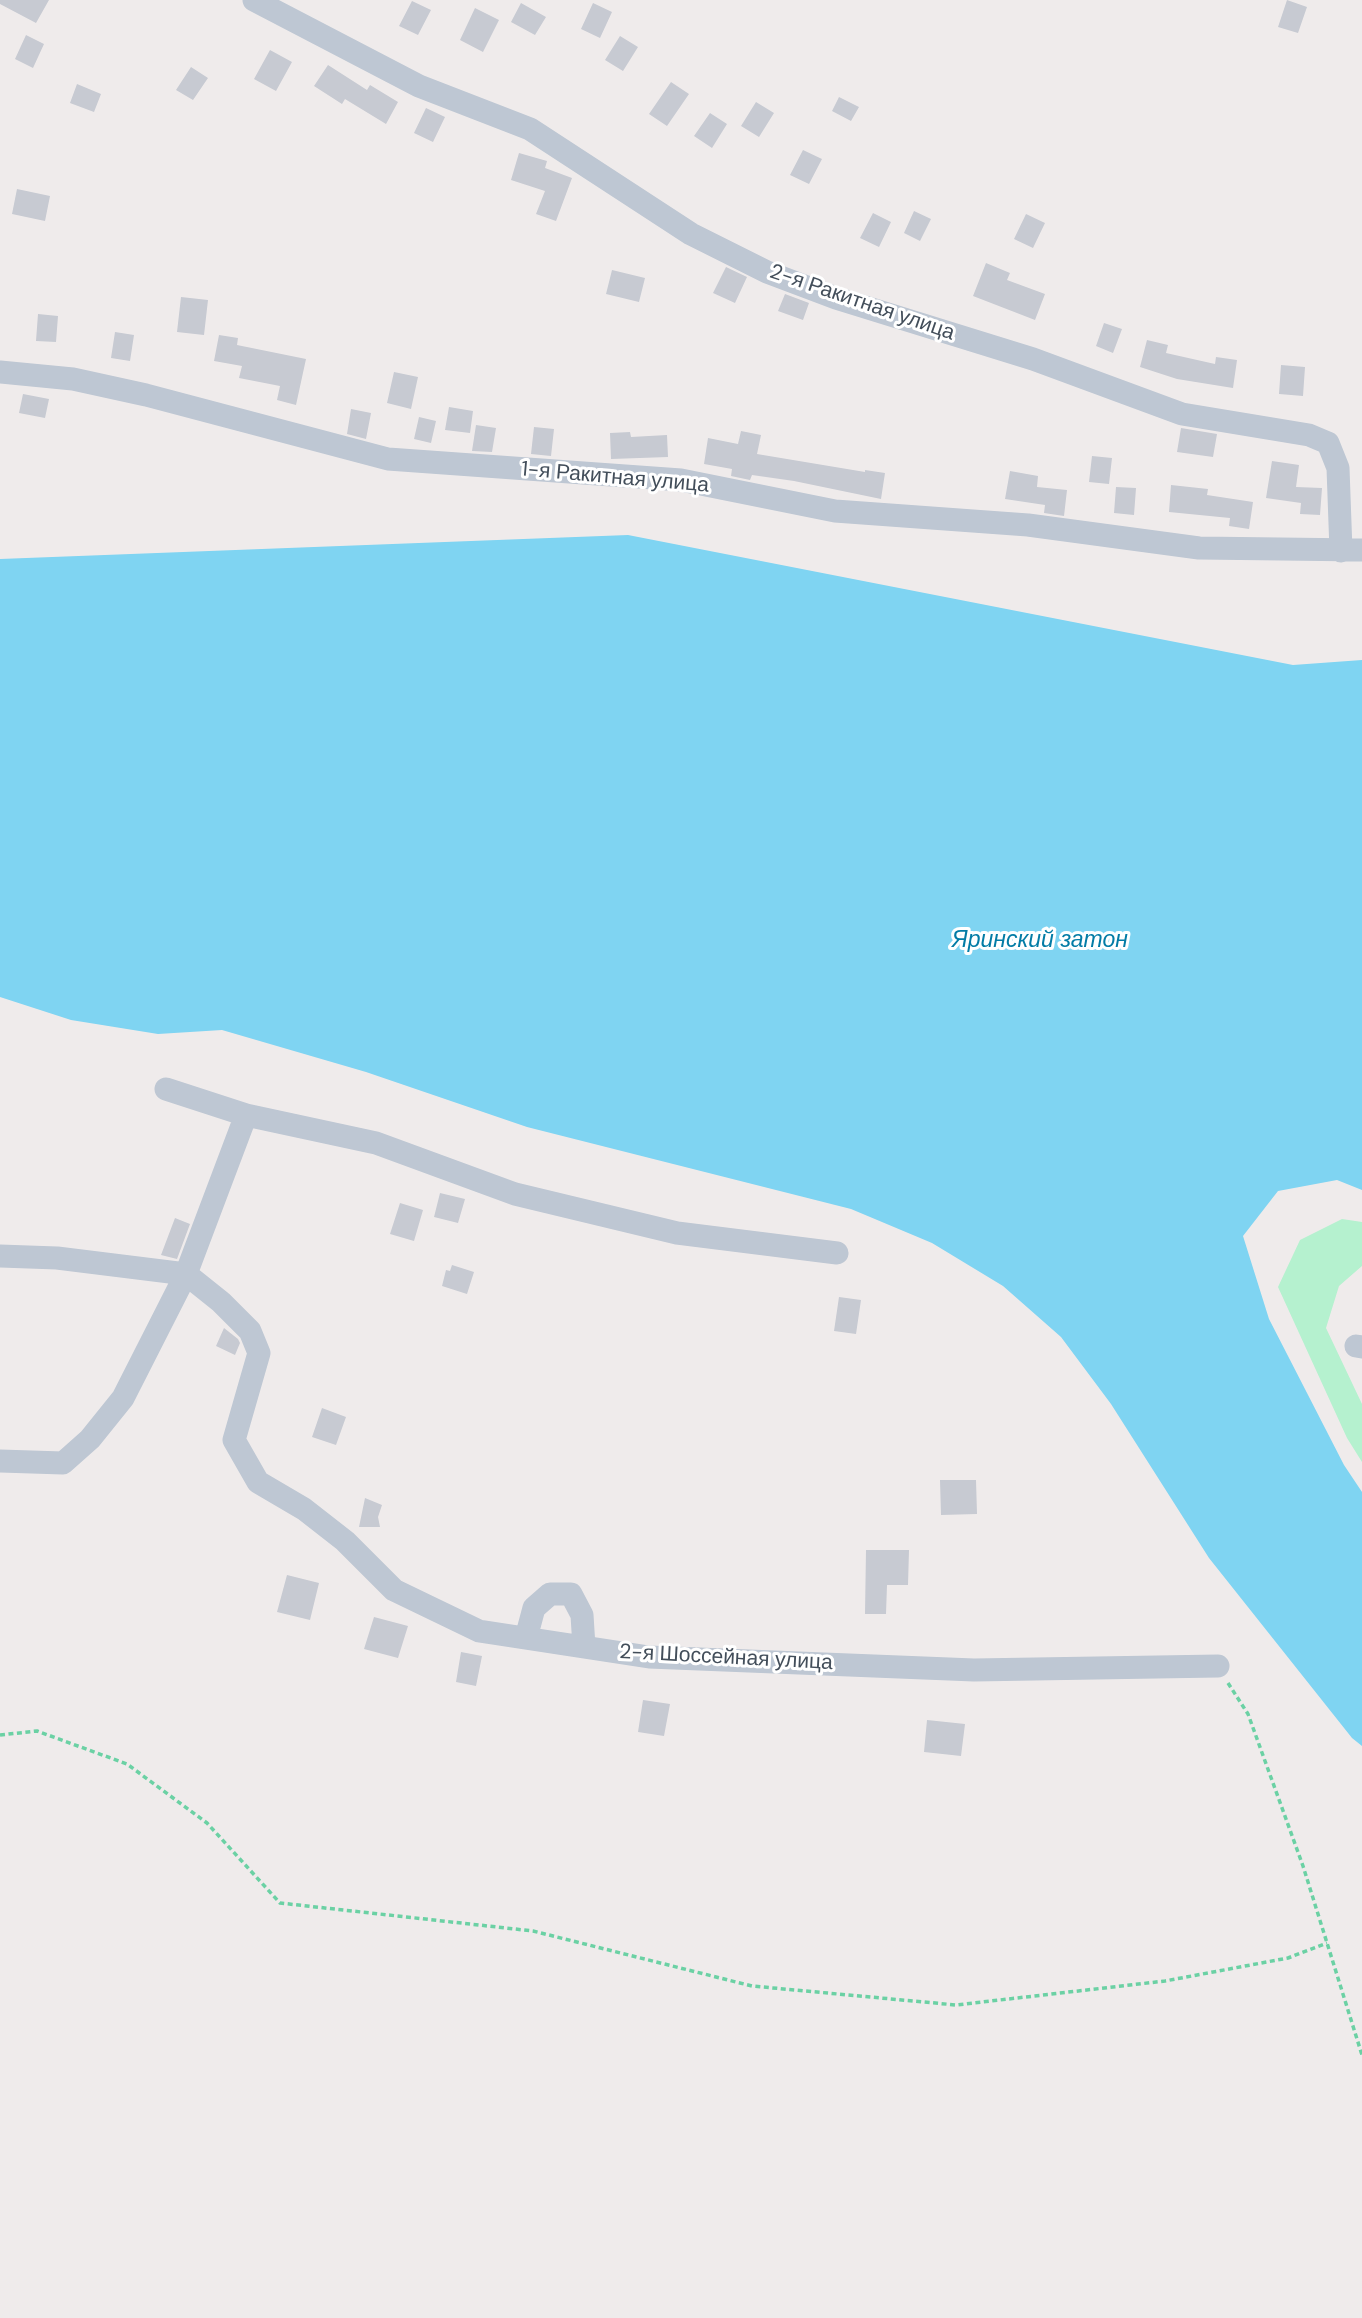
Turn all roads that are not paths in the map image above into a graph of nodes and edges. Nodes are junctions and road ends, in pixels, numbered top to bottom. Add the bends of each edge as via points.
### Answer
1 (254, 0) edge
2 (0, 372) edge
3 (1352, 551) edge
4 (166, 1088) dead end
5 (246, 1115) junction
6 (836, 1253) dead end
7 (0, 1256) edge
8 (186, 1274) junction
9 (0, 1461) edge
10 (526, 1638) junction
11 (584, 1647) junction
12 (1218, 1666) road end

1 - 3 street, 2-я Ракитная улица via 419,86 530,129 691,234 766,272 1032,359 1182,414 1309,435 1328,443 1338,468
2 - 3 street, 1-я Ракитная улица via 73,379 146,395 388,459 681,480 835,511 1028,525 1199,548
4 - 5 street
5 - 6 street via 376,1143 516,1194 677,1233
5 - 8 street
7 - 8 street
8 - 9 street via 123,1398 90,1439 63,1464
8 - 10 street, 2-я Шоссейная улица via 250,1331 259,1353 234,1440 258,1482 345,1541 394,1590 479,1631
10 - 11 street, 2-я Шоссейная улица
10 - 11 street via 534,1608 550,1594 571,1594 582,1615
11 - 12 street, 2-я Шоссейная улица via 649,1657 974,1670

